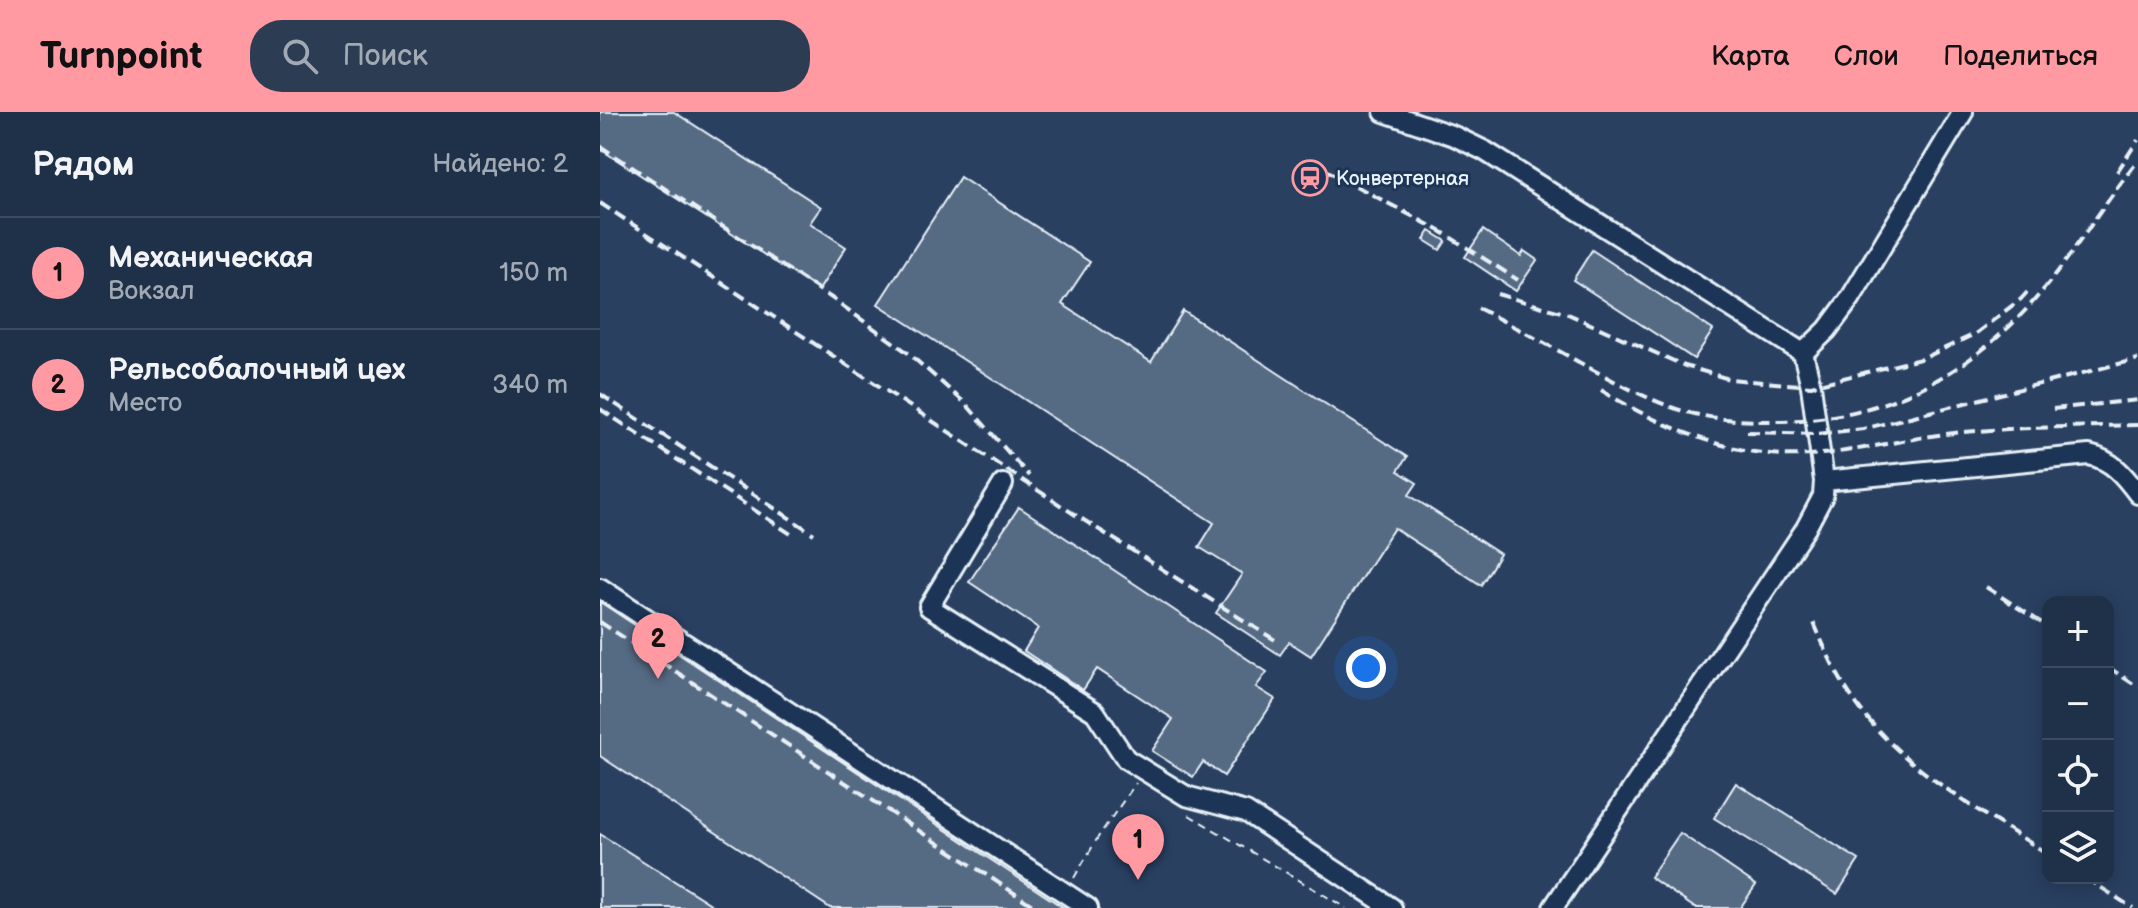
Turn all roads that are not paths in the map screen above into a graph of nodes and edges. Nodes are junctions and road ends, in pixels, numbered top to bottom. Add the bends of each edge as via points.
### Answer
1 (1384, 112) edge
2 (1963, 112) edge
3 (1803, 353) junction
4 (1824, 481) junction
5 (1003, 484) dead end
6 (2138, 494) edge
7 (600, 588) edge
8 (1088, 908) edge
9 (1392, 908) edge
10 (1553, 908) edge

1 - 3 lane via 1485,151
2 - 3 lane via 1850,299
3 - 4 lane
4 - 6 lane via 2089,455 2117,468
4 - 10 lane via 1823,496 1806,528
5 - 9 lane via 929,607 1095,712 1126,759 1186,796 1246,812
7 - 8 lane

